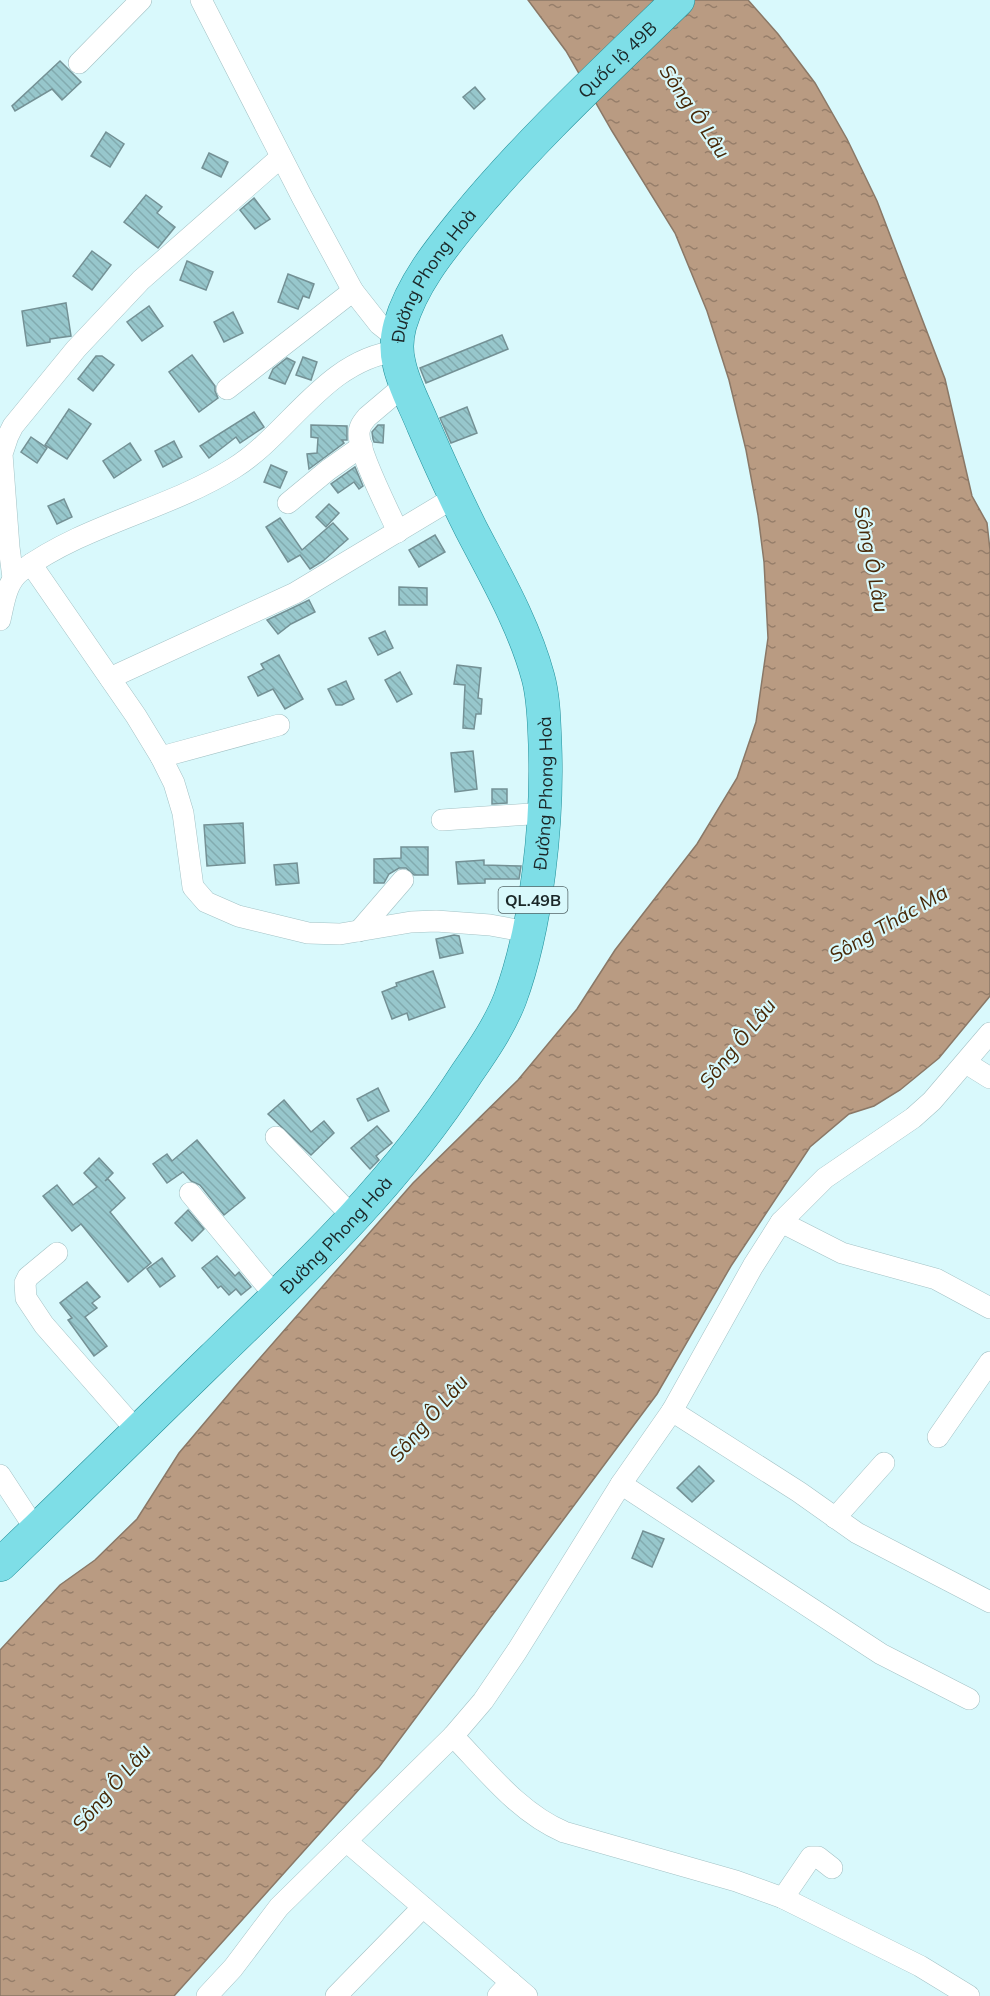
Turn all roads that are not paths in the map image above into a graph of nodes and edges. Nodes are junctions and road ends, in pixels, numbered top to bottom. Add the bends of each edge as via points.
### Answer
1 (141, 0) edge
2 (201, 0) edge
3 (678, 0) edge
4 (79, 63) dead end
5 (555, 119) joint
6 (281, 157) junction
7 (353, 291) junction
8 (398, 345) junction
9 (406, 384) junction
10 (227, 389) dead end
11 (362, 446) junction
12 (455, 498) junction
13 (288, 503) dead end
14 (398, 532) junction
15 (32, 564) junction
16 (13, 578) junction
17 (0, 620) edge
18 (110, 678) junction
19 (279, 725) dead end
20 (161, 757) junction
21 (545, 813) junction
22 (442, 820) dead end
23 (403, 880) dead end
24 (359, 931) junction
25 (528, 932) junction
26 (990, 1033) edge
27 (966, 1063) junction
28 (990, 1078) edge
29 (276, 1137) dead end
30 (190, 1193) dead end
31 (354, 1218) junction
32 (782, 1222) junction
33 (57, 1253) dead end
34 (276, 1297) junction
35 (990, 1308) edge
36 (990, 1362) edge
37 (672, 1410) junction
38 (137, 1431) junction
39 (938, 1437) dead end
40 (884, 1463) dead end
41 (0, 1475) edge
42 (621, 1484) junction
43 (835, 1518) junction
44 (36, 1530) junction
45 (0, 1565) edge
46 (990, 1602) edge
47 (969, 1699) dead end
48 (453, 1736) junction
49 (346, 1841) junction
50 (832, 1868) dead end
51 (783, 1898) junction
52 (423, 1907) junction
53 (504, 1989) edge
54 (207, 1996) edge
55 (336, 1996) edge
56 (527, 1996) edge
57 (969, 1996) edge

1 - 4 street
2 - 6 street
3 - 5 main road, Quốc lộ 49B / QL.49B
5 - 8 main road, Đường Phong Hoà / QL.49B via 519,155 438,252 409,300 399,327
6 - 7 street
6 - 16 street via 141,280 13,426 2,454
7 - 8 street
7 - 10 street
8 - 9 main road, Đường Phong Hoà / QL.49B
8 - 15 street via 330,381 235,468 78,538
9 - 11 street via 362,423
9 - 12 main road, Đường Phong Hoà / QL.49B
11 - 13 street
11 - 14 street
12 - 14 street
12 - 21 main road, Đường Phong Hoà / QL.49B via 520,627 539,681 544,717
14 - 18 street via 295,593
15 - 16 street
15 - 18 street
16 - 17 street
18 - 20 street
19 - 20 street
20 - 24 street via 179,799 191,881 201,898 238,916 292,930 324,934
21 - 22 street
21 - 25 main road, Đường Phong Hoà / QL.49B
23 - 24 street
24 - 25 street via 436,921
25 - 31 main road, Đường Phong Hoà / QL.49B via 509,1001 490,1038 428,1130
26 - 27 street
27 - 28 street
27 - 32 street via 913,1118 825,1178
29 - 31 street
30 - 34 street
31 - 34 main road, Đường Phong Hoà / QL.49B
32 - 35 street via 842,1253 936,1279
32 - 37 street
33 - 38 street via 28,1277 26,1298 44,1325
34 - 38 main road, Đường Phong Hoà / QL.49B
36 - 39 street
37 - 42 street
37 - 43 street
38 - 44 main road, Đường Phong Hoà / QL.49B
40 - 43 street
41 - 44 street
42 - 47 street via 881,1654
42 - 48 street via 499,1678
43 - 46 street via 877,1545
44 - 45 main road, Đường Phong Hoà / QL.49B
48 - 49 street
48 - 51 street via 521,1804 551,1826
49 - 52 street
49 - 54 street via 279,1907
50 - 51 street via 818,1857 810,1857
51 - 57 street via 920,1966
52 - 53 street
52 - 55 street
53 - 56 street

